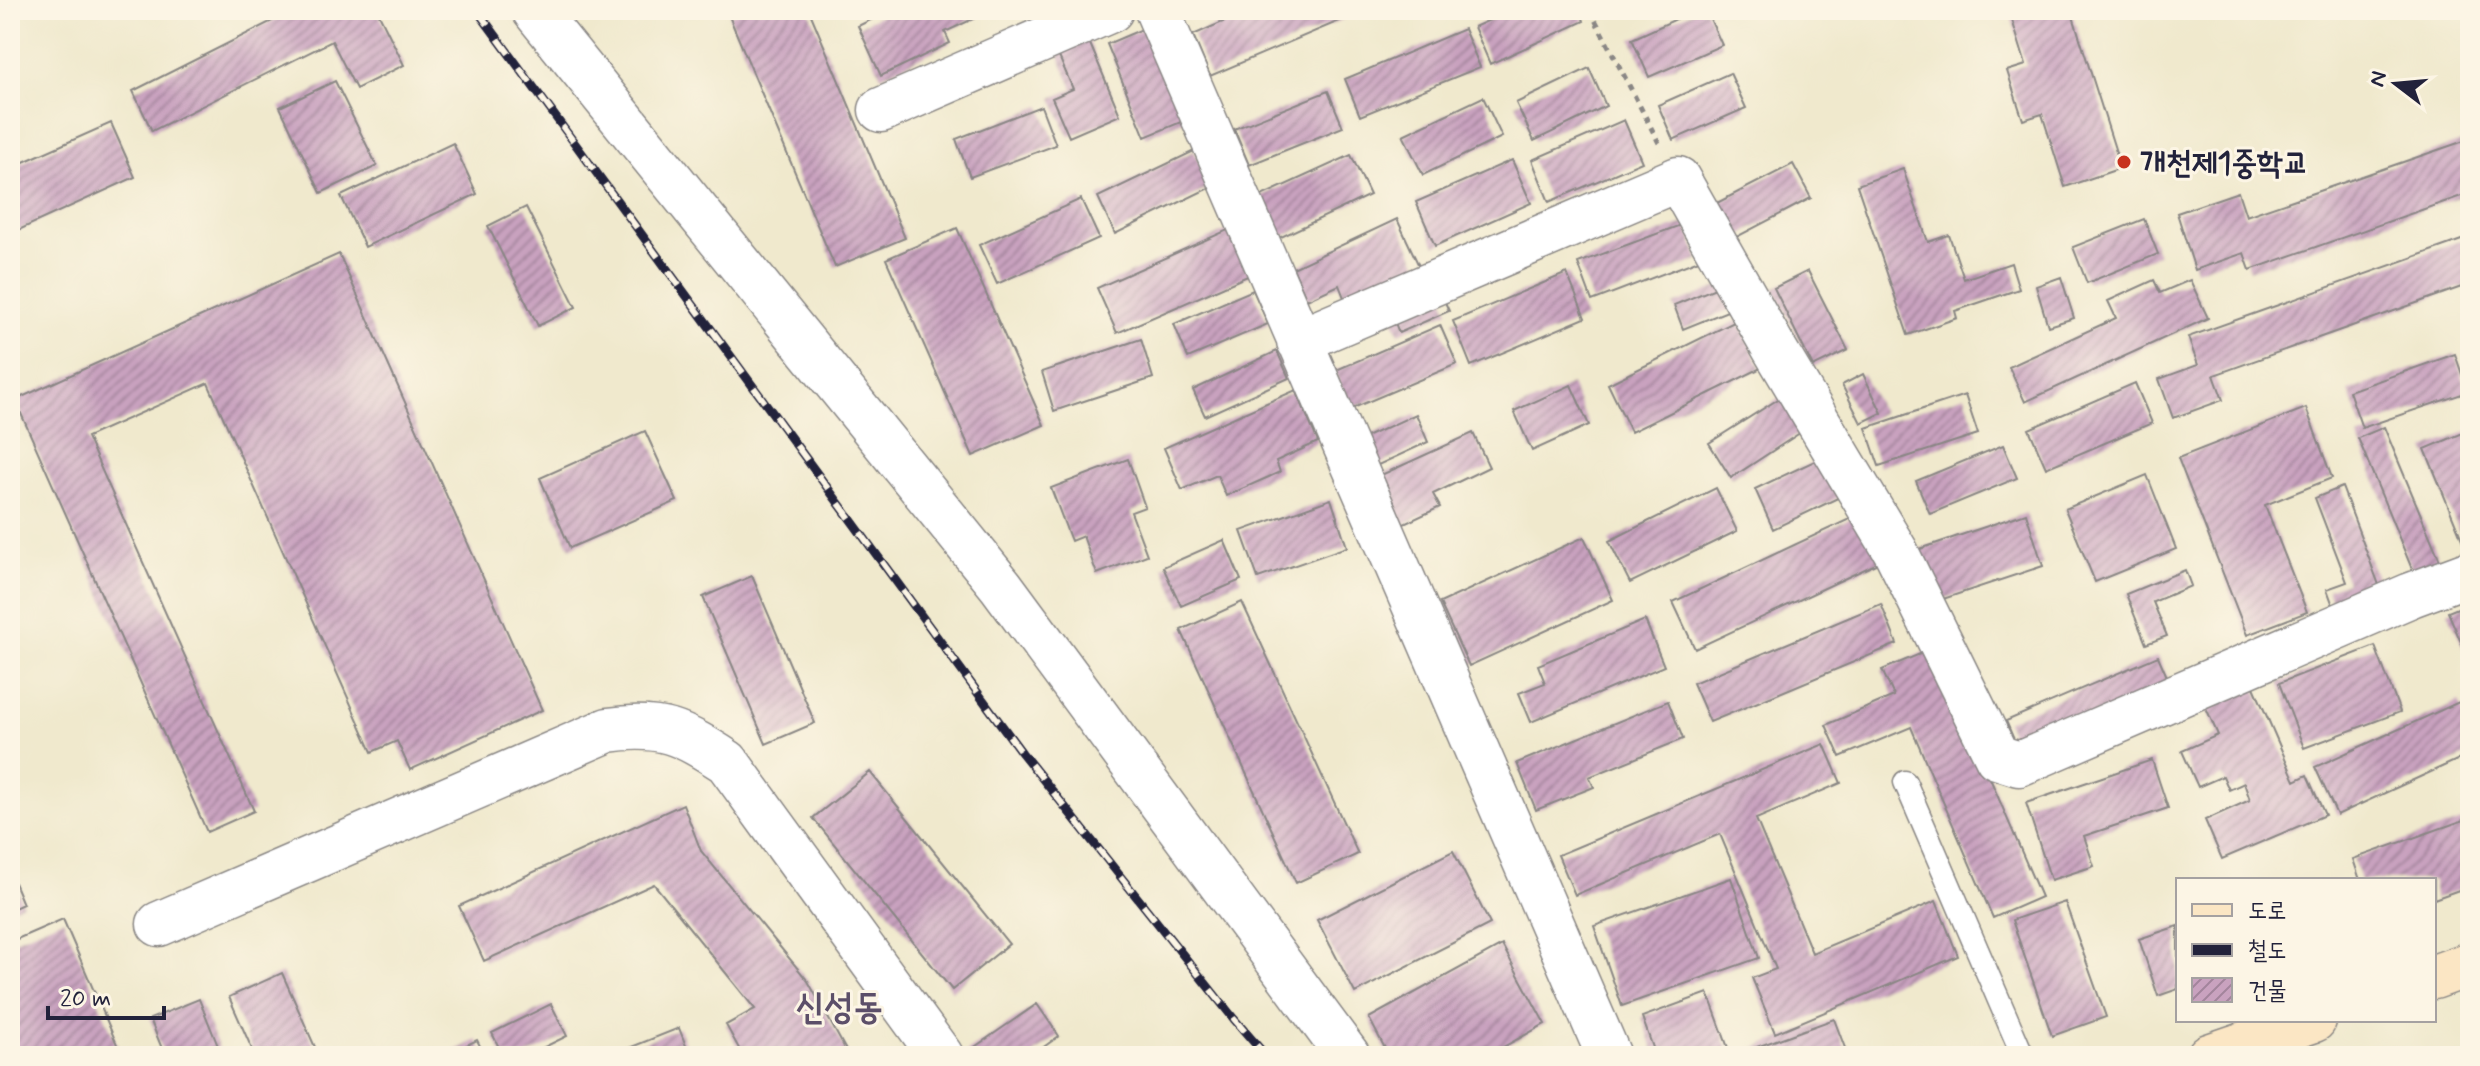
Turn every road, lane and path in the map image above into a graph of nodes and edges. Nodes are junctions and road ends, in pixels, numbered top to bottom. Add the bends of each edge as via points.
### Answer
1 (534, 10) edge
2 (1111, 10) edge
3 (1157, 10) edge
4 (1590, 10) edge
5 (881, 110) dead end
6 (1678, 179) junction
7 (1299, 341) junction
8 (2470, 573) edge
9 (1905, 782) dead end
10 (159, 924) dead end
11 (2470, 964) edge
12 (2436, 976) edge
13 (2308, 1022) edge
14 (941, 1056) edge
15 (1348, 1056) edge
16 (1609, 1056) edge
17 (2023, 1056) edge
18 (2209, 1056) edge

1 - 15 street via 1001,586
2 - 5 street
3 - 7 street
4 - 6 path
6 - 7 street
6 - 8 street via 1895,550 1997,757 2019,764
7 - 16 street
9 - 17 lane
10 - 14 street via 608,730 668,729 727,762
11 - 12 main road
13 - 18 main road

